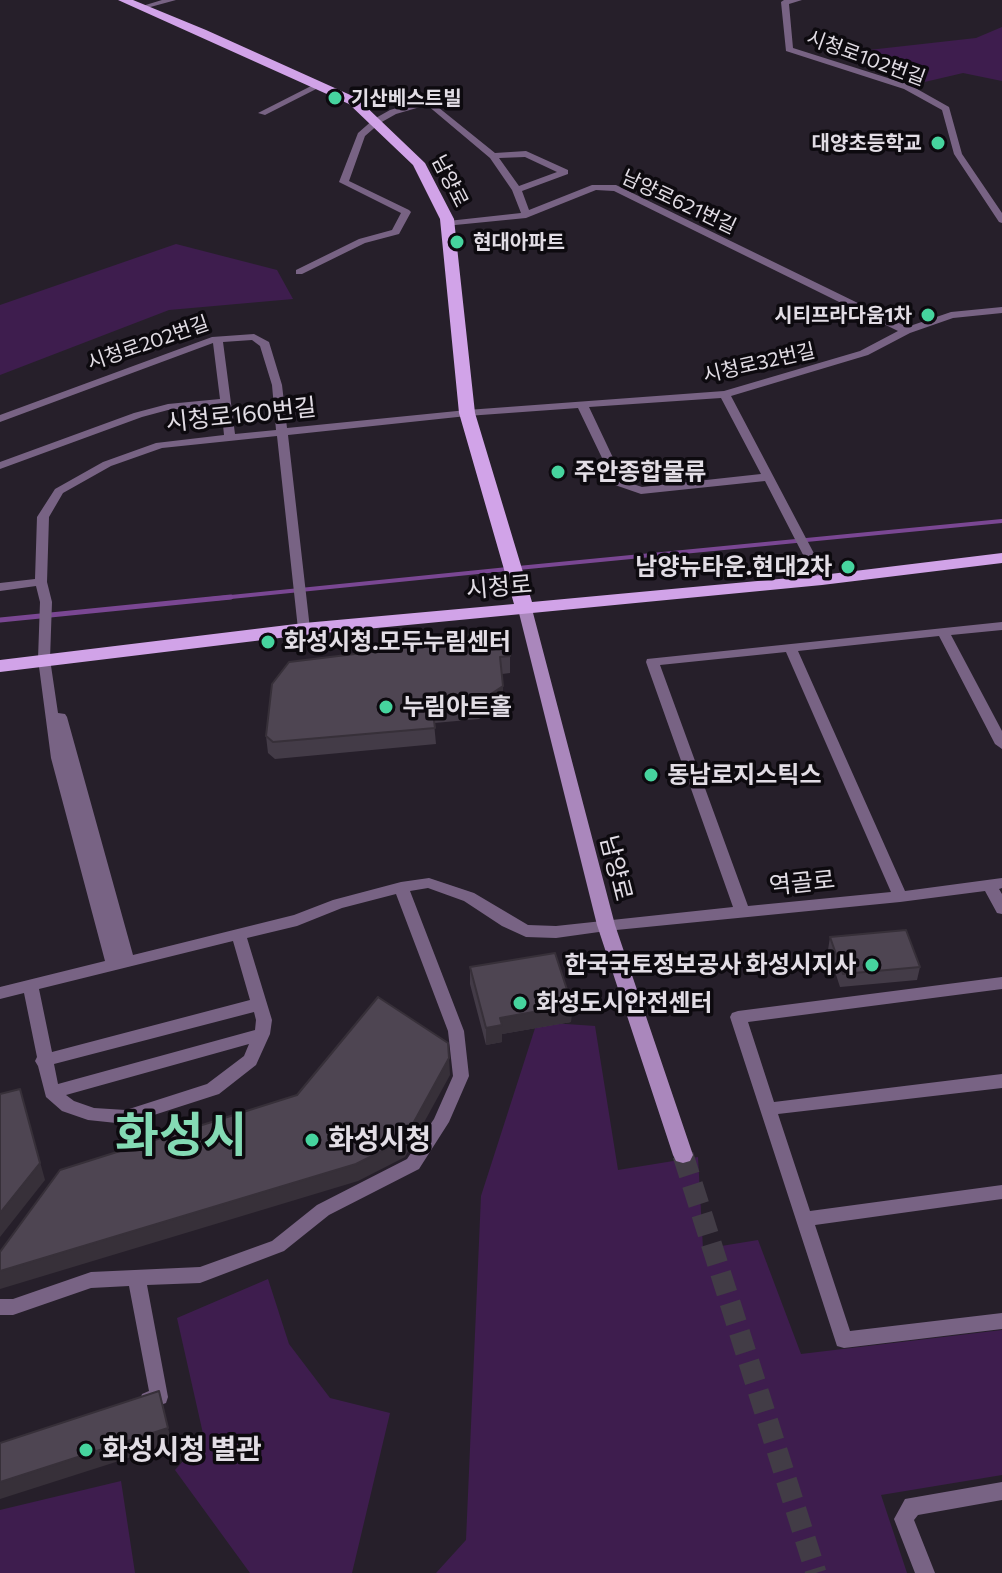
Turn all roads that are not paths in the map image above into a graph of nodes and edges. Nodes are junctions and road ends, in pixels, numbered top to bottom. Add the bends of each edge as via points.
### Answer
1 (123, 0) edge
2 (172, 0) edge
3 (798, 0) edge
4 (785, 2) edge
5 (143, 7) junction
6 (320, 85) junction
7 (262, 113) dead end
8 (377, 121) junction
9 (493, 156) junction
10 (517, 190) junction
11 (526, 215) junction
12 (1002, 220) edge
13 (448, 224) junction
14 (299, 272) dead end
15 (1002, 310) edge
16 (906, 331) junction
17 (218, 340) junction
18 (725, 394) junction
19 (223, 402) junction
20 (582, 405) junction
21 (467, 413) junction
22 (0, 419) edge
23 (280, 431) junction
24 (230, 437) junction
25 (0, 466) edge
26 (768, 477) junction
27 (1002, 558) edge
28 (822, 580) junction
29 (41, 582) junction
30 (0, 587) edge
31 (525, 609) junction
32 (1002, 626) edge
33 (304, 629) junction
34 (943, 632) junction
35 (790, 647) junction
36 (44, 659) junction
37 (0, 666) edge
38 (1002, 744) edge
39 (996, 884) edge
40 (401, 887) junction
41 (900, 897) junction
42 (1002, 909) edge
43 (743, 913) junction
44 (606, 925) junction
45 (238, 934) junction
46 (120, 963) junction
47 (1002, 983) edge
48 (30, 986) junction
49 (0, 993) edge
50 (259, 1004) junction
51 (262, 1034) junction
52 (43, 1061) junction
53 (1002, 1081) edge
54 (52, 1092) junction
55 (768, 1109) junction
56 (683, 1155) tunnel mouth
57 (1002, 1192) edge
58 (804, 1219) junction
59 (137, 1278) junction
60 (0, 1307) edge
61 (1002, 1321) edge
62 (130, 1406) edge
63 (1002, 1491) edge
64 (925, 1573) edge

1 - 5 main road, 남양로
2 - 5 street
3 - 4 street
4 - 12 street, 시청로102번길 via 789,49 907,87 946,109 958,154
5 - 6 main road, 남양로
6 - 7 street
6 - 8 main road, 남양로 via 353,101
8 - 9 street via 428,102
8 - 13 main road, 남양로 via 419,163
8 - 14 street via 361,135 344,182 406,212 396,232 362,241
9 - 10 street
9 - 10 street via 526,154 565,172
10 - 11 street
11 - 13 street, 남양로621번길
11 - 16 street, 남양로621번길 via 595,187 616,188
13 - 21 main road, 남양로
15 - 16 street, 시청로32번길 via 951,315
16 - 18 street, 시청로32번길 via 864,353
17 - 19 street
17 - 22 street, 시청로202번길
17 - 23 street, 시청로202번길 via 254,337 265,344 277,385
18 - 20 street, 시청로32번길
18 - 26 street
19 - 24 street
19 - 25 street via 138,415
20 - 21 street, 시청로32번길
20 - 26 street via 619,483 641,491
21 - 23 street, 시청로160번길
21 - 31 main road, 남양로
23 - 24 street, 시청로160번길
23 - 33 street, 시청로202번길
24 - 29 street, 시청로160번길 via 160,445 107,464 59,491 43,517
26 - 28 street
27 - 28 main road, 시청로
28 - 31 main road, 시청로
29 - 30 street
29 - 36 street, 시청로160번길 via 46,602
31 - 33 main road, 시청로
31 - 44 main road, 남양로
32 - 34 street
33 - 36 main road, 시청로
34 - 35 street
34 - 38 street
35 - 41 street
35 - 43 street via 652,662
36 - 37 main road, 시청로
36 - 46 street, 시청로160번길 via 58,758
39 - 41 street, 역골로
39 - 42 street
40 - 44 street, 역골로 via 447,887 526,931
40 - 45 street, 역골로
40 - 59 street via 456,1031 461,1076 441,1122 413,1164 323,1210 278,1246 200,1275
41 - 43 street, 역골로
43 - 44 street, 역골로
44 - 56 main road, 남양로
45 - 46 street, 역골로
45 - 50 street
46 - 48 street, 역골로
47 - 55 street via 738,1017
48 - 49 street, 역골로
48 - 52 street
50 - 51 street
50 - 52 street
51 - 54 street
51 - 54 street via 250,1060 213,1089 126,1117 68,1106
52 - 54 street
53 - 55 street
55 - 58 street
57 - 58 street
58 - 61 street via 844,1340
59 - 60 street via 91,1280
59 - 62 street via 159,1397
63 - 64 street via 912,1506 904,1519

